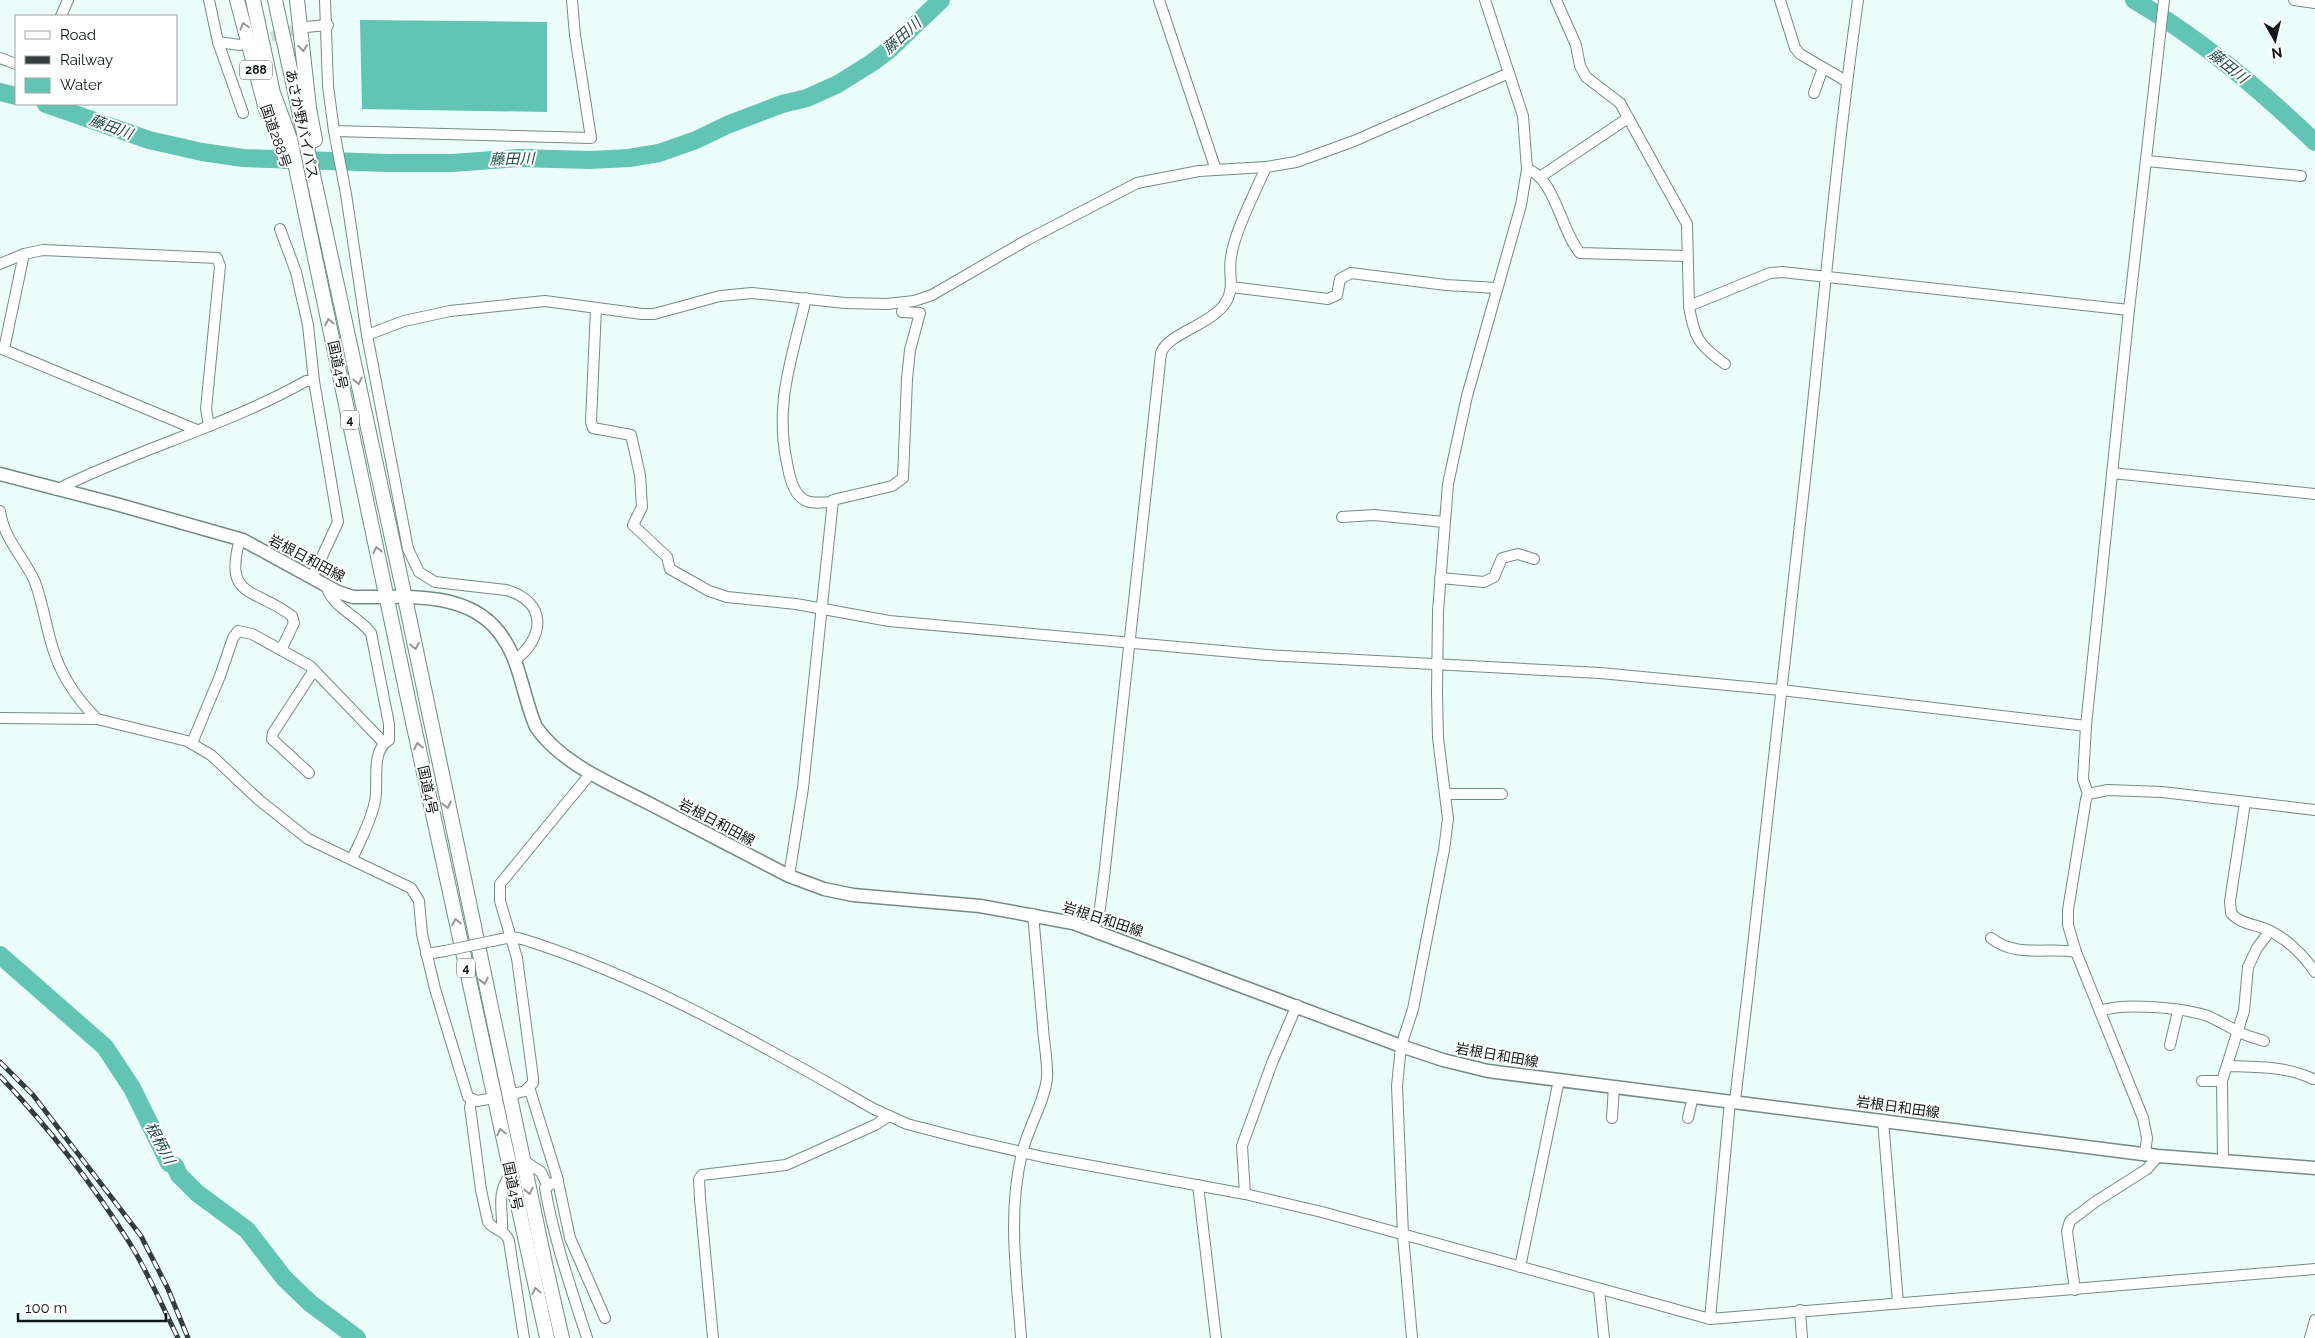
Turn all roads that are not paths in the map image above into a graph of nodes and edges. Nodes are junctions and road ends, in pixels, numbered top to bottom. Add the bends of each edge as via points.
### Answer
1 (68, 0) edge
2 (208, 0) edge
3 (236, 0) edge
4 (253, 0) edge
5 (275, 0) edge
6 (297, 0) edge
7 (326, 0) edge
8 (572, 0) edge
9 (1160, 0) edge
10 (1485, 0) edge
11 (1556, 0) edge
12 (1780, 0) edge
13 (1858, 0) edge
14 (2164, 0) edge
15 (2294, 0) edge
16 (2315, 2) edge
17 (61, 15) edge
18 (328, 25) junction
19 (306, 27) tunnel mouth
20 (218, 42) junction
21 (240, 45) dead end
22 (0, 58) edge
23 (15, 64) edge
24 (1823, 68) junction
25 (1509, 72) junction
26 (1846, 81) junction
27 (1814, 93) dead end
28 (243, 113) dead end
29 (1628, 118) junction
30 (335, 135) junction
31 (310, 138) junction
32 (285, 139) junction
33 (2147, 161) junction
34 (1266, 167) junction
35 (1527, 169) junction
36 (1216, 170) junction
37 (2301, 176) dead end
38 (1540, 177) junction
39 (280, 229) dead end
40 (312, 242) joint
41 (24, 254) junction
42 (1686, 256) junction
43 (0, 264) edge
44 (1824, 276) junction
45 (1231, 287) junction
46 (1497, 288) junction
47 (806, 298) junction
48 (905, 303) junction
49 (1689, 306) junction
50 (596, 308) junction
51 (2129, 310) junction
52 (367, 335) junction
53 (2, 348) edge
54 (1725, 364) dead end
55 (314, 381) junction
56 (209, 426) junction
57 (197, 430) junction
58 (0, 474) edge
59 (2112, 474) junction
60 (56, 490) junction
61 (2315, 494) edge
62 (833, 502) junction
63 (0, 511) edge
64 (1342, 517) dead end
65 (1444, 522) junction
66 (240, 539) junction
67 (1534, 559) dead end
68 (312, 578) junction
69 (1440, 578) junction
70 (326, 585) junction
71 (387, 598) junction
72 (405, 598) junction
73 (822, 610) junction
74 (1129, 644) junction
75 (280, 650) junction
76 (514, 661) junction
77 (1438, 664) junction
78 (314, 670) junction
79 (1781, 690) junction
80 (0, 718) edge
81 (97, 719) junction
82 (2086, 726) junction
83 (192, 743) junction
84 (384, 743) junction
85 (309, 773) dead end
86 (591, 773) junction
87 (1445, 794) junction
88 (1502, 794) dead end
89 (2088, 794) junction
90 (2245, 803) junction
91 (2315, 810) edge
92 (352, 859) junction
93 (789, 876) junction
94 (1033, 914) junction
95 (1094, 930) junction
96 (2270, 931) junction
97 (512, 937) junction
98 (1991, 938) dead end
99 (2076, 952) junction
100 (426, 954) junction
101 (2315, 972) edge
102 (1297, 1005) junction
103 (2100, 1011) junction
104 (2178, 1011) junction
105 (2238, 1032) junction
106 (2264, 1041) dead end
107 (2170, 1045) dead end
108 (1401, 1046) junction
109 (2227, 1066) junction
110 (2313, 1079) dead end
111 (1559, 1080) junction
112 (2222, 1081) junction
113 (2202, 1082) dead end
114 (1614, 1086) junction
115 (529, 1087) junction
116 (509, 1095) junction
117 (1693, 1096) junction
118 (494, 1098) junction
119 (472, 1100) junction
120 (1732, 1101) junction
121 (889, 1116) junction
122 (1612, 1118) dead end
123 (1688, 1118) dead end
124 (1883, 1120) junction
125 (1022, 1152) junction
126 (2151, 1155) junction
127 (522, 1160) junction
128 (2223, 1162) junction
129 (2315, 1168) edge
130 (510, 1175) junction
131 (558, 1180) junction
132 (547, 1185) junction
133 (1198, 1185) junction
134 (1245, 1194) junction
135 (502, 1230) junction
136 (1403, 1235) junction
137 (1520, 1267) junction
138 (2315, 1269) edge
139 (1599, 1289) junction
140 (2076, 1290) junction
141 (1898, 1303) junction
142 (1800, 1310) junction
143 (606, 1318) dead end
144 (1710, 1319) junction
145 (2315, 1320) edge
146 (524, 1338) edge
147 (547, 1338) edge
148 (562, 1338) edge
149 (587, 1338) edge
150 (713, 1338) edge
151 (1022, 1338) edge
152 (1216, 1338) edge
153 (1412, 1338) edge
154 (1604, 1338) edge
155 (1802, 1338) edge
156 (2310, 1338) edge

1 - 17 street
2 - 20 street
32 -> 3 highway, 国道288号 / 288 via 266,109
4 - 32 highway, あさか野バイパス
5 - 31 highway, あさか野バイパス
6 -> 31 highway
7 - 18 street
8 - 30 street via 591,138
9 - 36 street
10 - 25 street
11 - 29 street via 1576,45 1582,72 1616,98
12 - 24 street via 1795,48
13 - 26 street
14 - 33 street
15 - 16 street
18 - 19 street
18 - 30 street via 328,86
20 - 21 street
20 - 28 street
22 - 23 street
24 - 26 street
24 - 27 street
25 - 34 street via 1331,150 1296,162
25 - 35 street via 1523,116
26 - 44 street
29 - 38 street
29 - 42 street via 1687,224
30 - 52 street
31 -> 72 highway, 国道4号 / 4 via 329,248
32 - 40 highway, 国道288号 / 288
33 - 37 street
33 - 51 street
34 - 36 street
34 - 45 street via 1231,257
35 - 38 street
35 - 46 street via 1521,205
36 - 48 street via 1160,177 1122,189 932,295
38 - 42 street via 1569,238 1580,253
39 - 55 street via 296,272 308,325
71 -> 40 highway, 国道4号 / 4
41 - 43 street
41 - 53 street
41 - 56 street via 67,249 217,258 220,266 206,409
42 - 49 street
44 - 49 street via 1770,273
44 - 51 street
44 - 79 street
45 - 46 street via 1328,299 1337,294 1340,280 1351,273 1446,286
45 - 74 street via 1224,305 1188,332 1168,341 1160,353
46 - 65 street via 1462,415
47 - 48 street via 845,303
47 - 50 street via 734,294 654,314 627,314
47 - 62 street via 783,394 782,435 790,476 800,497 810,502
48 - 62 street via 902,312 920,313 910,350 907,379 903,478 892,486 842,496
49 - 54 street via 1695,335 1704,348
50 - 52 street via 545,301 450,310 404,321
50 - 73 street via 591,422 593,428 631,435 640,475 642,507 633,525 667,556 670,569 709,592
51 - 59 street
52 - 76 street via 408,549 416,567 435,582 506,590 528,600 535,610 538,629 531,645
53 - 57 street
55 - 56 street
55 - 68 street via 338,522
56 - 57 street
57 - 60 street
58 - 60 main road, 岩根日和田線
59 - 61 street
59 - 82 street
60 - 66 main road, 岩根日和田線
62 - 73 street
63 - 81 street via 6,536 35,584 53,650 63,672 81,703
64 - 65 street via 1374,515
65 - 69 street
66 - 68 main road, 岩根日和田線
66 - 75 street via 234,561 234,576 240,585 292,616 294,623
67 - 69 street via 1518,554 1502,558 1494,577 1484,582
68 - 70 main road, 岩根日和田線
69 - 77 street
70 - 71 main road, 岩根日和田線 via 353,598
70 - 84 street via 328,595 371,633 389,724 389,740
71 - 72 main road, 岩根日和田線
118 -> 71 highway, 国道4号 / 4
72 - 76 main road, 岩根日和田線 via 450,600 470,608 506,641
72 -> 116 highway, 国道4号 / 4
73 - 74 street via 890,621
73 - 93 street via 803,788
74 - 77 street
74 - 95 street via 1104,878
75 - 78 street
75 - 83 street via 252,634 238,631 235,634
76 - 86 main road, 岩根日和田線 via 527,706 540,733 559,752
77 - 79 street via 1600,673
77 - 87 street via 1438,738
78 - 84 street
78 - 85 street via 272,739
79 - 82 street
79 - 120 street via 1765,854
80 - 81 street
81 - 83 street
82 - 89 street via 2083,779
83 - 92 street via 211,755 259,800 308,839
84 - 92 street via 379,750 372,813
86 - 93 main road, 岩根日和田線
86 - 97 street via 500,884 500,901
87 - 88 street
87 - 108 street via 1448,819 1444,850 1413,1009
89 - 90 street via 2108,790 2162,792
89 - 99 street via 2079,831 2068,910 2069,930
90 - 91 street
90 - 96 street via 2230,909 2237,919
92 - 100 street via 399,881 417,894
93 - 94 main road, 岩根日和田線 via 824,889 853,895
94 - 95 main road, 岩根日和田線
94 - 125 street via 1047,1077
95 - 102 main road, 岩根日和田線
96 - 101 street via 2299,952
96 - 105 street via 2248,967 2244,1011
97 - 100 street, bridge
97 - 115 street via 533,1078
97 - 121 street via 581,959 663,994
98 - 99 street via 2000,946 2017,949
99 - 103 street
100 - 119 street via 466,1092
102 - 108 main road, 岩根日和田線
102 - 134 street via 1242,1146
103 - 104 street via 2134,1006
103 - 126 street via 2143,1118
104 - 105 street via 2205,1015
104 - 107 street
105 - 106 street
105 - 109 street
108 - 111 main road, 岩根日和田線 via 1470,1067
108 - 136 street via 1397,1107
109 - 110 street via 2274,1068
109 - 112 street
111 - 114 main road, 岩根日和田線
111 - 137 street
112 - 113 street
112 - 128 street
114 - 117 main road, 岩根日和田線
114 - 122 street
115 - 116 street
115 - 131 street
116 - 127 highway, 国道4号 / 4
117 - 120 main road, 岩根日和田線
117 - 123 street
118 - 119 street
130 -> 118 highway, 国道4号 / 4
119 - 135 street via 470,1107 488,1222
120 - 124 main road, 岩根日和田線
120 - 144 street
121 - 125 street via 924,1129
121 - 150 street via 875,1126 786,1165 702,1175 699,1180 700,1198
124 - 126 main road, 岩根日和田線
124 - 141 street
125 - 133 street
125 - 151 street via 1012,1223
126 - 128 main road, 岩根日和田線
126 - 140 street via 2141,1173 2070,1221 2067,1231
127 - 132 street via 541,1172
127 -> 148 highway, 国道4号 / 4
128 - 129 main road, 岩根日和田線
130 - 135 street via 500,1196
147 -> 130 highway, 国道4号 / 4
131 - 132 street
131 - 143 street via 570,1238
132 - 149 street via 554,1234
133 - 134 street
133 - 152 street
134 - 136 street
135 - 146 street via 509,1241
136 - 137 street
136 - 153 street
137 - 139 street
138 - 140 street
139 - 144 street
139 - 154 street
140 - 141 street
141 - 142 street
142 - 144 street
142 - 155 street
145 - 156 street

